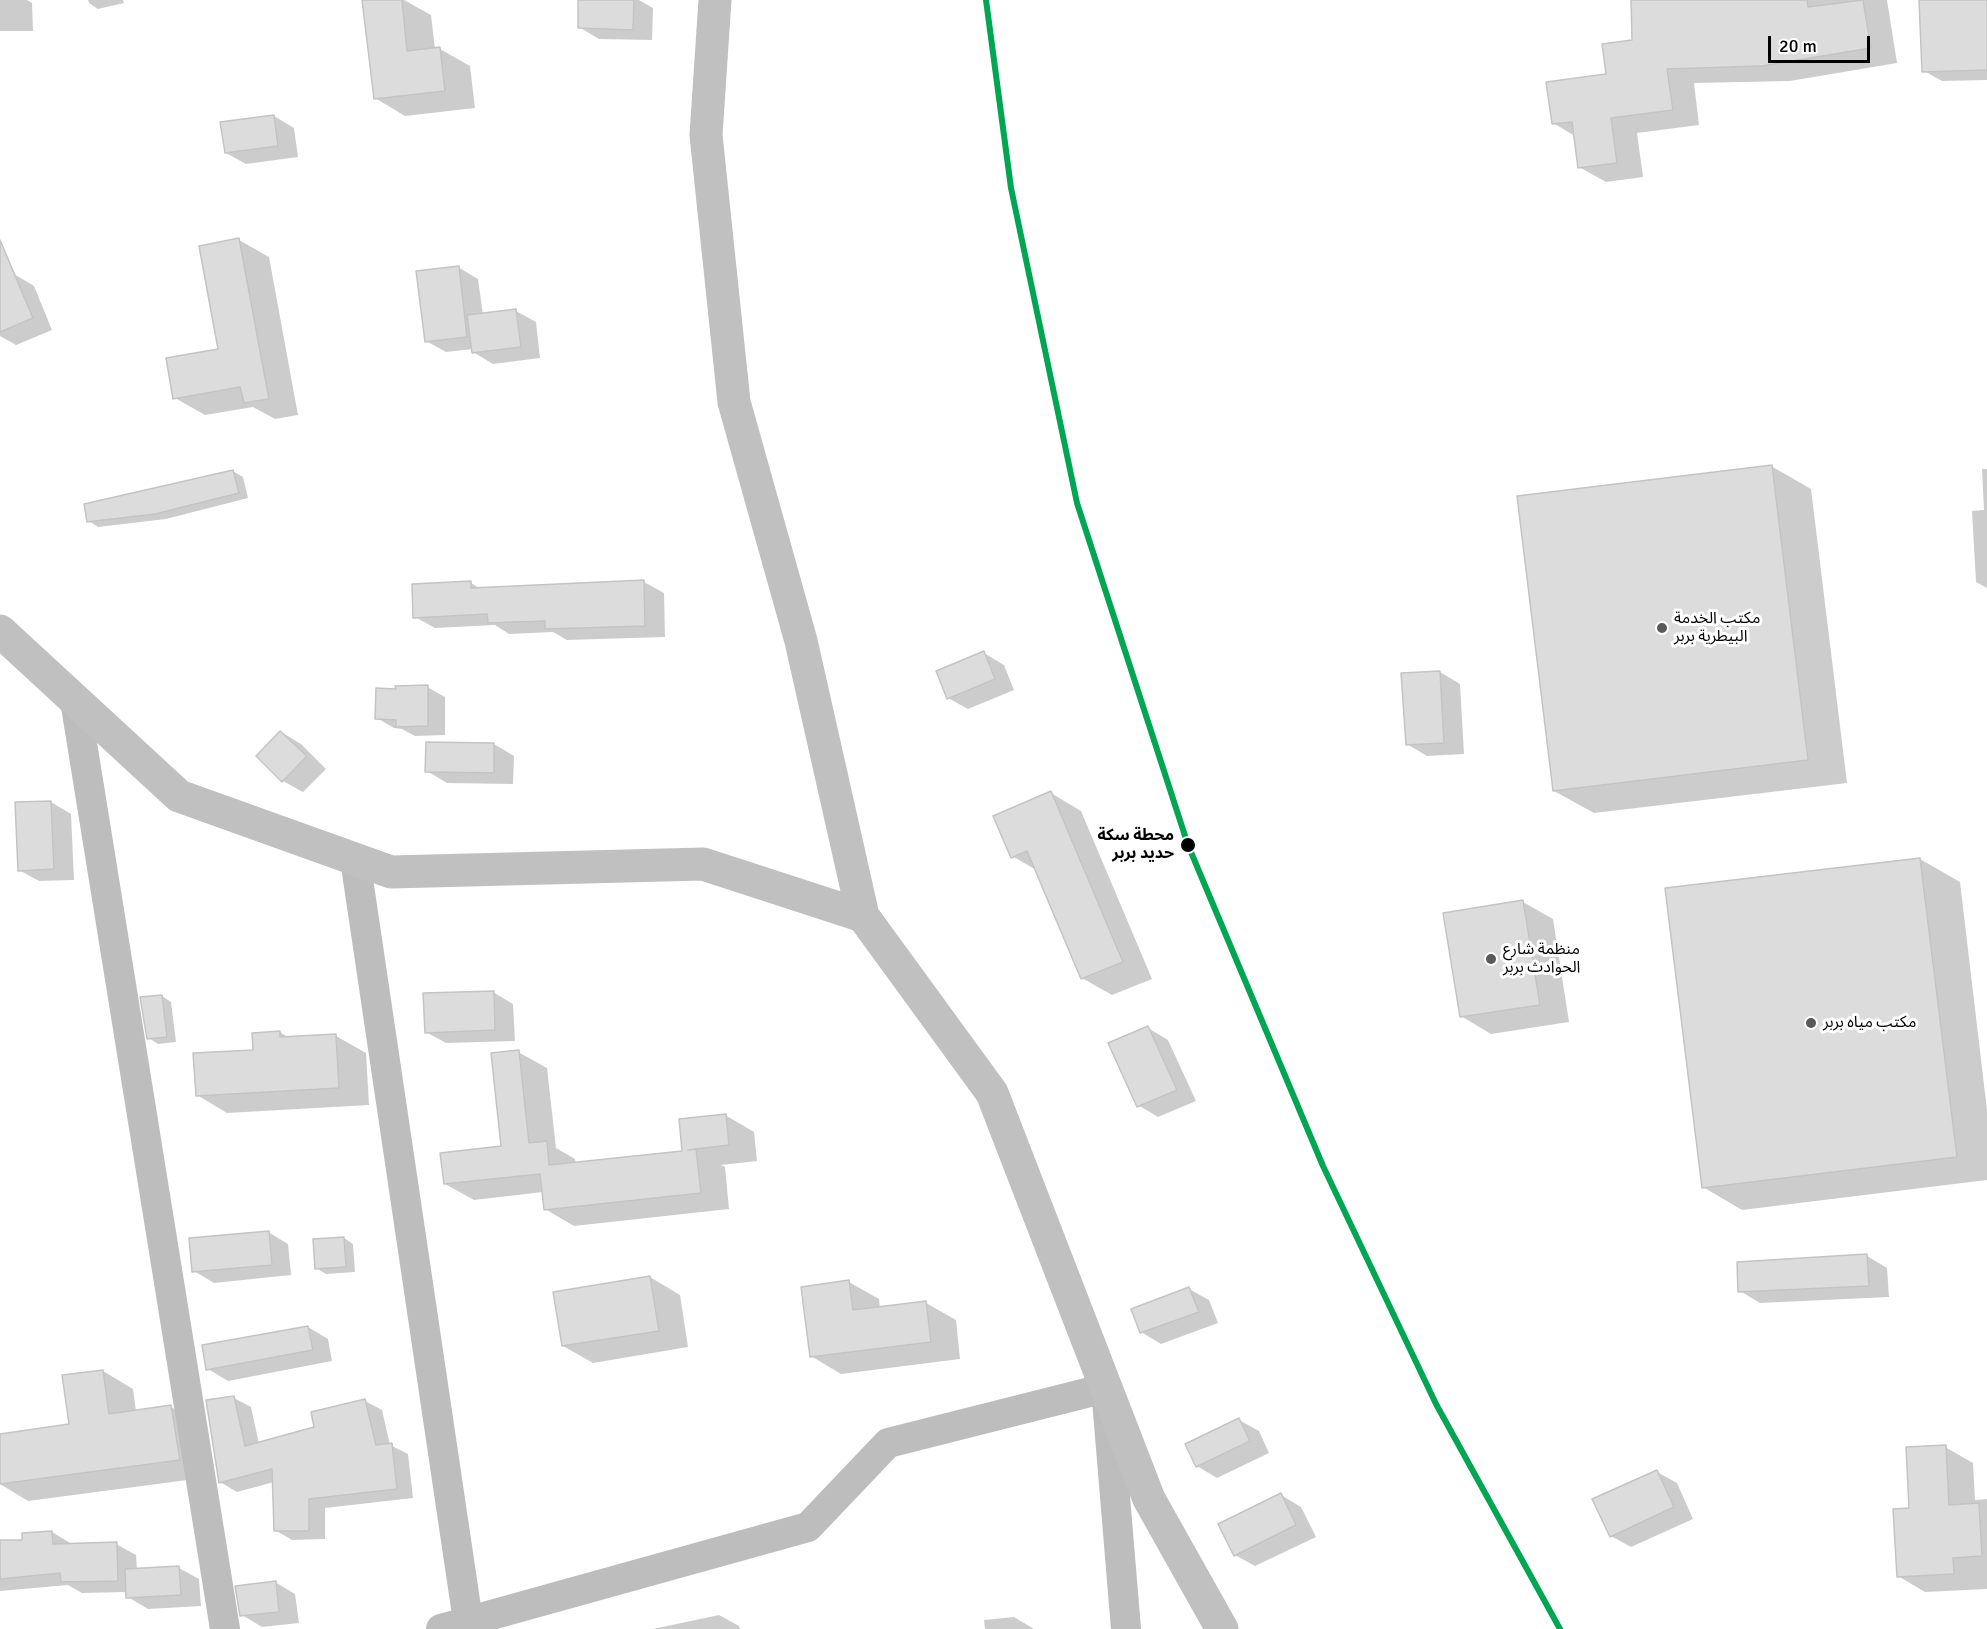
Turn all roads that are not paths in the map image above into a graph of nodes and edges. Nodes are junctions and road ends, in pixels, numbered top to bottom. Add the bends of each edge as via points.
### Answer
1 (716, 0) edge
2 (0, 631) edge
3 (75, 700) junction
4 (356, 859) junction
5 (863, 916) junction
6 (1106, 1388) junction
7 (455, 1625) edge
8 (225, 1629) edge
9 (1126, 1629) edge
10 (1222, 1629) edge

1 - 5 street via 706,135 734,402 801,641
2 - 3 street
3 - 4 street via 179,796
3 - 8 street
4 - 5 street via 391,872 703,864
4 - 7 street
5 - 6 street via 992,1093
6 - 7 street via 888,1443 808,1527
6 - 9 street
6 - 10 street via 1149,1499

